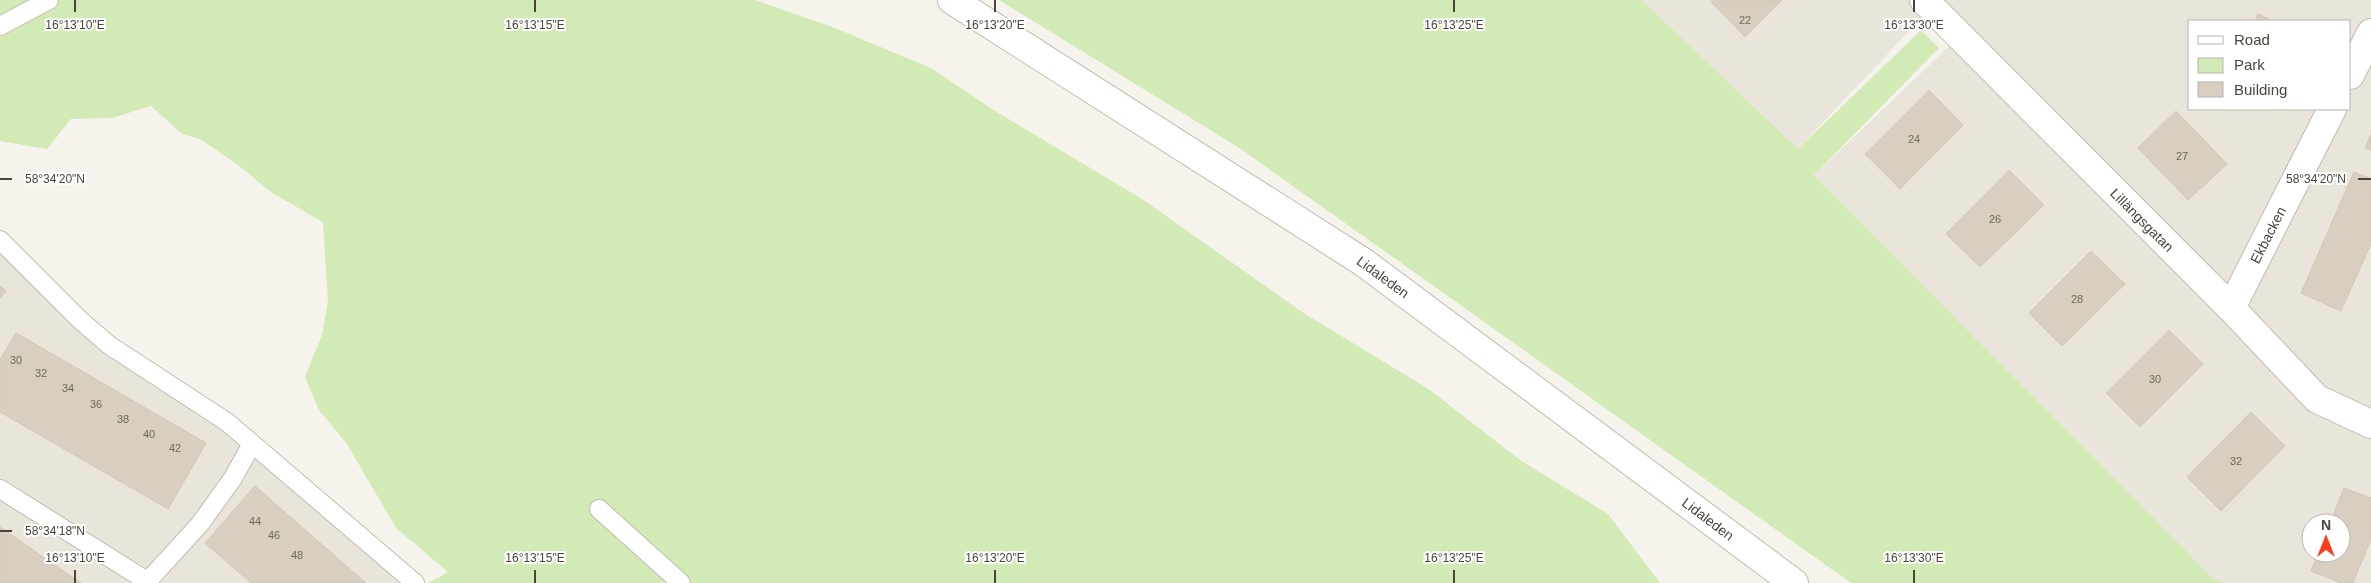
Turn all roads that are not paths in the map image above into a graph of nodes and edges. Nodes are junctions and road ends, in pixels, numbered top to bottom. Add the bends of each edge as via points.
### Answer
1 (49, 0) edge
2 (952, 0) edge
3 (1931, 2) edge
4 (0, 26) edge
5 (2371, 33) edge
6 (2351, 72) edge
7 (2331, 110) edge
8 (0, 240) edge
9 (2230, 308) junction
10 (2371, 424) edge
11 (252, 444) junction
12 (0, 488) edge
13 (599, 509) dead end
14 (148, 582) edge
15 (415, 583) edge
16 (681, 583) edge
17 (1794, 583) edge

1 - 4 lane
2 - 17 street, Lidaleden via 1364,262
3 - 9 street, Lillängsgatan
5 - 6 street
7 - 9 street, Ekbacken
8 - 11 lane via 109,345 227,422
9 - 10 street, Lillängsgatan via 2317,399
11 - 14 lane via 233,478 200,524
11 - 15 lane
12 - 14 lane
13 - 16 lane

